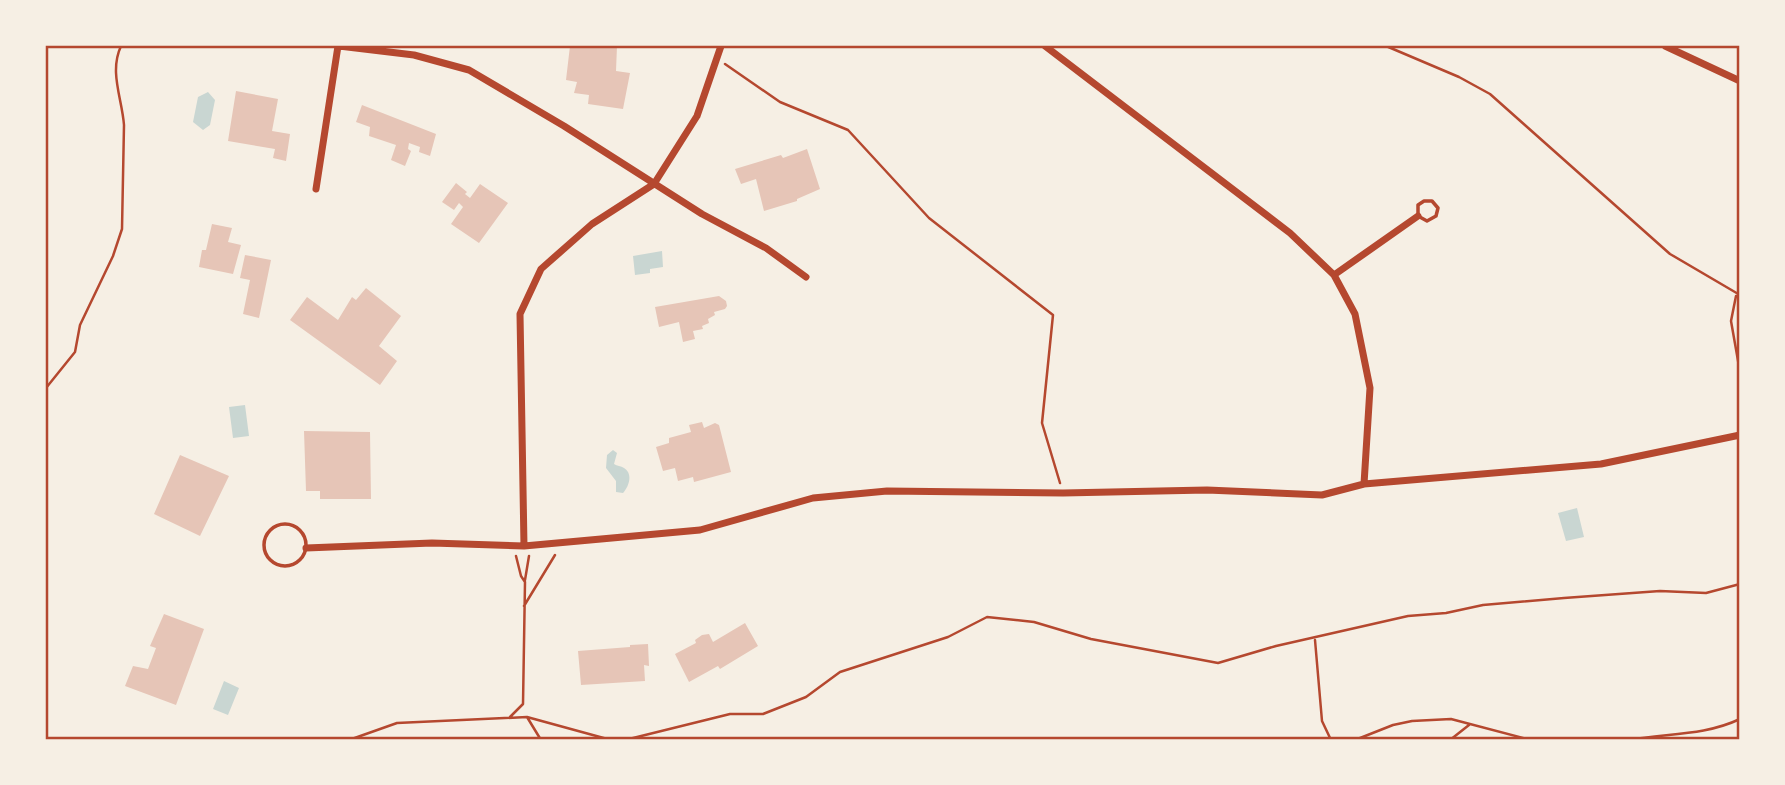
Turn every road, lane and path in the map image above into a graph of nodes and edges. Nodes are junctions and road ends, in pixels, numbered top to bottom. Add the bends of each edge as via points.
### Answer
1 (121, 46) edge
2 (339, 46) edge
3 (721, 46) edge
4 (1045, 46) edge
5 (1386, 46) edge
6 (1665, 46) edge
7 (717, 58) junction
8 (1740, 81) edge
9 (654, 184) junction
10 (316, 189) dead end
11 (1418, 216) junction
12 (1334, 275) junction
13 (806, 277) dead end
14 (1738, 295) edge
15 (1740, 372) edge
16 (46, 388) edge
17 (1740, 435) edge
18 (1364, 484) junction
19 (1063, 493) junction
20 (562, 543) junction
21 (513, 546) junction
22 (527, 546) junction
23 (306, 548) junction
24 (525, 582) junction
25 (1740, 584) edge
26 (524, 607) junction
27 (1315, 639) junction
28 (509, 717) junction
29 (527, 717) junction
30 (1740, 719) edge
31 (1469, 725) junction
32 (349, 740) edge
33 (541, 740) edge
34 (611, 740) edge
35 (625, 740) edge
36 (1331, 740) edge
37 (1355, 740) edge
38 (1450, 740) edge
39 (1531, 740) edge
40 (1629, 740) edge

1 - 16 path via 116,80 123,109 122,229 80,324 75,352
2 - 9 street via 414,55 468,70
2 - 10 street
3 - 7 street
4 - 12 street via 1290,233
5 - 14 path via 1490,94 1670,254
6 - 8 street
7 - 9 street via 697,116
7 - 19 path via 780,102 848,130 929,218 1052,315 1042,423
9 - 13 street via 766,248
9 - 22 street via 592,224 541,270 520,314
11 - 11 lane via 1427,221 1436,216 1438,208 1432,201 1424,201 1418,205
11 - 12 street
12 - 18 street via 1354,314 1370,388
14 - 15 path via 1731,321
17 - 18 street via 1601,464
18 - 19 street via 1322,495 1208,490
19 - 20 street via 887,491 813,498 700,530
20 - 22 street
20 - 26 path
21 - 22 street
21 - 23 street via 432,543
21 - 24 path
22 - 24 path
23 - 23 lane via 302,532 288,524 271,530 265,542 266,554 280,565 296,563
24 - 26 path
25 - 27 path via 1706,593 1660,591 1483,605 1408,616
26 - 28 path via 523,704
27 - 35 path via 1218,663 1091,639 1034,622 987,617 948,637 840,672 806,697 763,714 730,714
27 - 36 path via 1318,696
28 - 29 path
28 - 32 path via 397,723
29 - 33 path
29 - 34 path
30 - 40 path via 1690,734
31 - 37 path via 1451,719 1412,721
31 - 38 path
31 - 39 path

